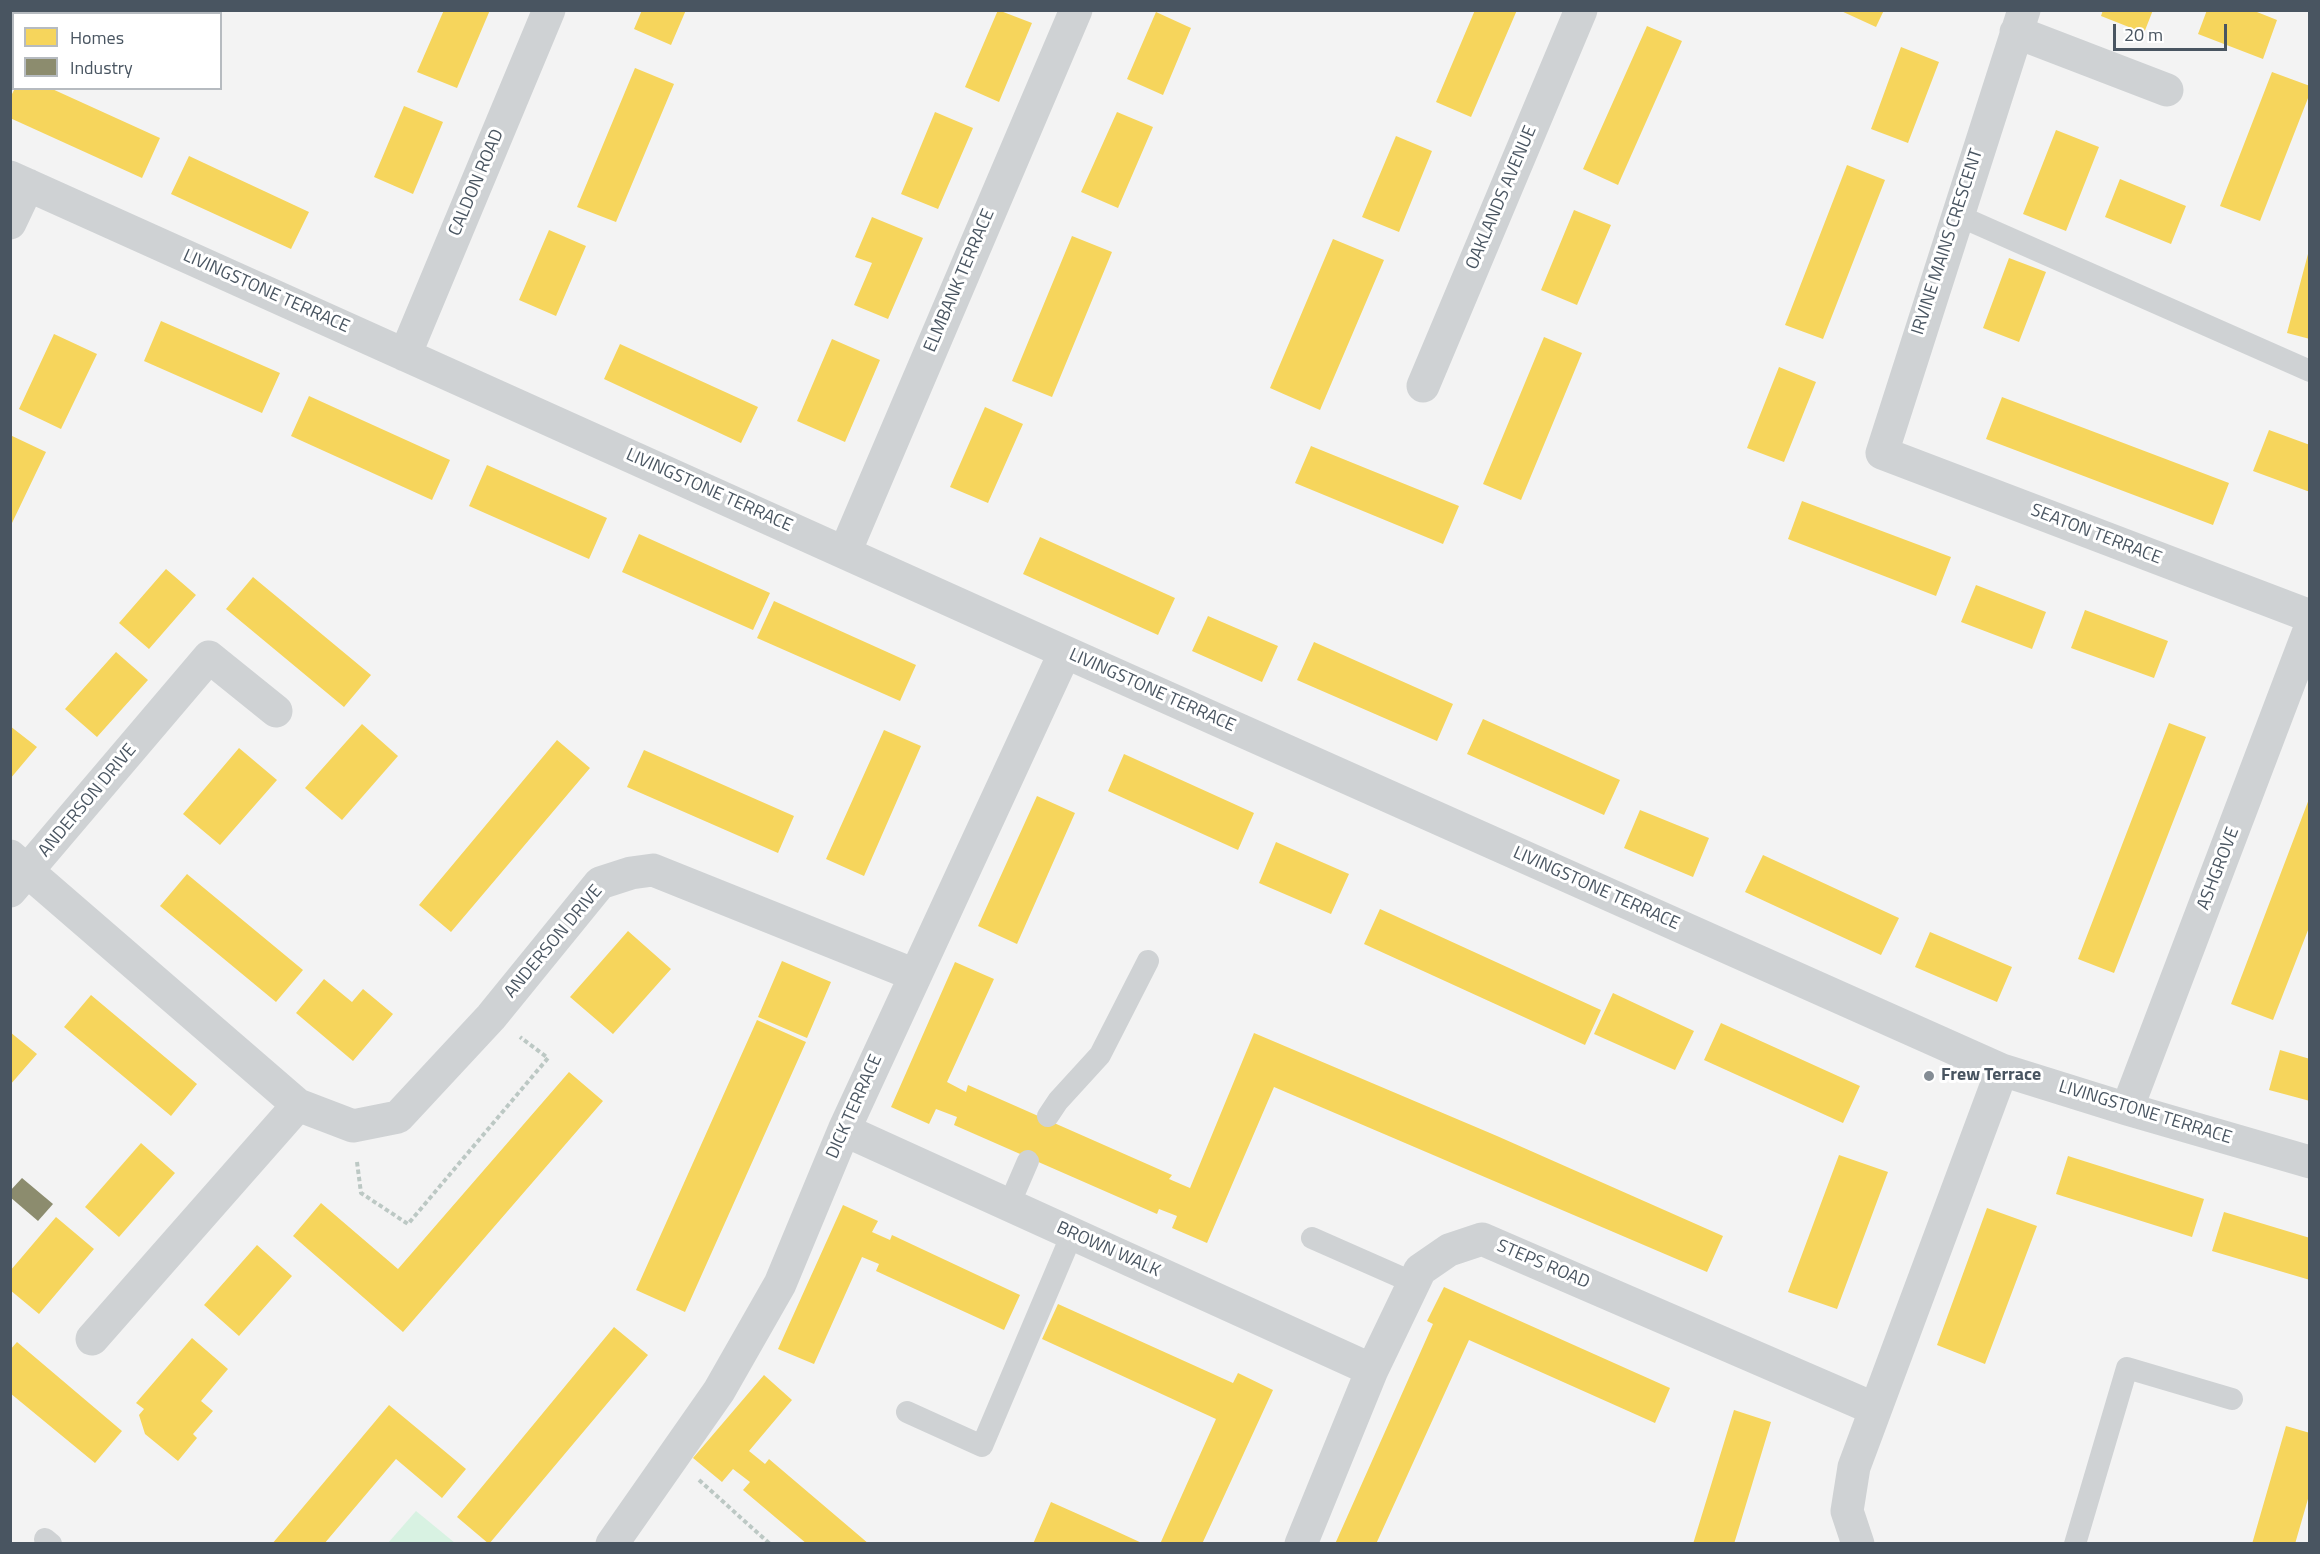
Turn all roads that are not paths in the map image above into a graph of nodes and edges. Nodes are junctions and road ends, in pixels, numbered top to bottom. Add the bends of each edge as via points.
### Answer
1 (549, 10) edge
2 (1076, 10) edge
3 (1581, 10) edge
4 (2020, 21) edge
5 (2167, 90) dead end
6 (19, 181) edge
7 (1957, 215) junction
8 (10, 223) edge
9 (405, 354) junction
10 (2310, 371) edge
11 (1423, 386) dead end
12 (1882, 453) joint
13 (845, 552) junction
14 (2310, 616) edge
15 (2310, 628) edge
16 (1065, 652) junction
17 (276, 711) dead end
18 (16, 873) edge
19 (1148, 961) dead end
20 (915, 975) junction
21 (2002, 1070) junction
22 (298, 1105) junction
23 (2127, 1109) junction
24 (1048, 1116) dead end
25 (843, 1130) junction
26 (1028, 1161) dead end
27 (2310, 1162) edge
28 (1009, 1205) junction
29 (1072, 1234) junction
30 (1312, 1238) dead end
31 (1414, 1283) junction
32 (92, 1339) dead end
33 (1372, 1370) junction
34 (2232, 1399) dead end
35 (1875, 1409) junction
36 (907, 1412) dead end
37 (612, 1544) edge
38 (1301, 1544) edge
39 (1858, 1544) edge
40 (2075, 1544) edge

1 - 9 street, CALDON ROAD
2 - 13 street, ELMBANK TERRACE
3 - 11 street, OAKLANDS AVENUE
4 - 5 street, IRVINE MAINS CRESCENT
4 - 7 street, IRVINE MAINS CRESCENT
6 - 8 street
6 - 9 street, LIVINGSTONE TERRACE
7 - 10 lane
7 - 12 street, IRVINE MAINS CRESCENT
9 - 13 street, LIVINGSTONE TERRACE
12 - 14 street, SEATON TERRACE
13 - 16 street, LIVINGSTONE TERRACE
15 - 23 street, ASHGROVE
16 - 20 street, DICK TERRACE
16 - 21 street, LIVINGSTONE TERRACE
17 - 18 street, ANDERSON DRIVE via 209,657
18 - 22 street, ANDERSON DRIVE
19 - 24 lane via 1100,1055
20 - 22 street, ANDERSON DRIVE via 653,870 631,873 600,883 491,1017 398,1117 353,1126
20 - 25 street, DICK TERRACE
21 - 23 street, LIVINGSTONE TERRACE
21 - 35 street
22 - 32 street
23 - 27 street, LIVINGSTONE TERRACE
25 - 28 street, BROWN WALK
25 - 37 street, DICK TERRACE via 780,1284 720,1391
26 - 28 lane
28 - 29 street, BROWN WALK
29 - 33 street, BROWN WALK
29 - 36 lane via 982,1446
30 - 31 lane
31 - 33 street, STEPS ROAD
31 - 35 street, STEPS ROAD via 1420,1270 1449,1250 1482,1239
33 - 38 street, STEPS ROAD
34 - 40 lane via 2127,1368
35 - 39 street via 1854,1467 1847,1511

